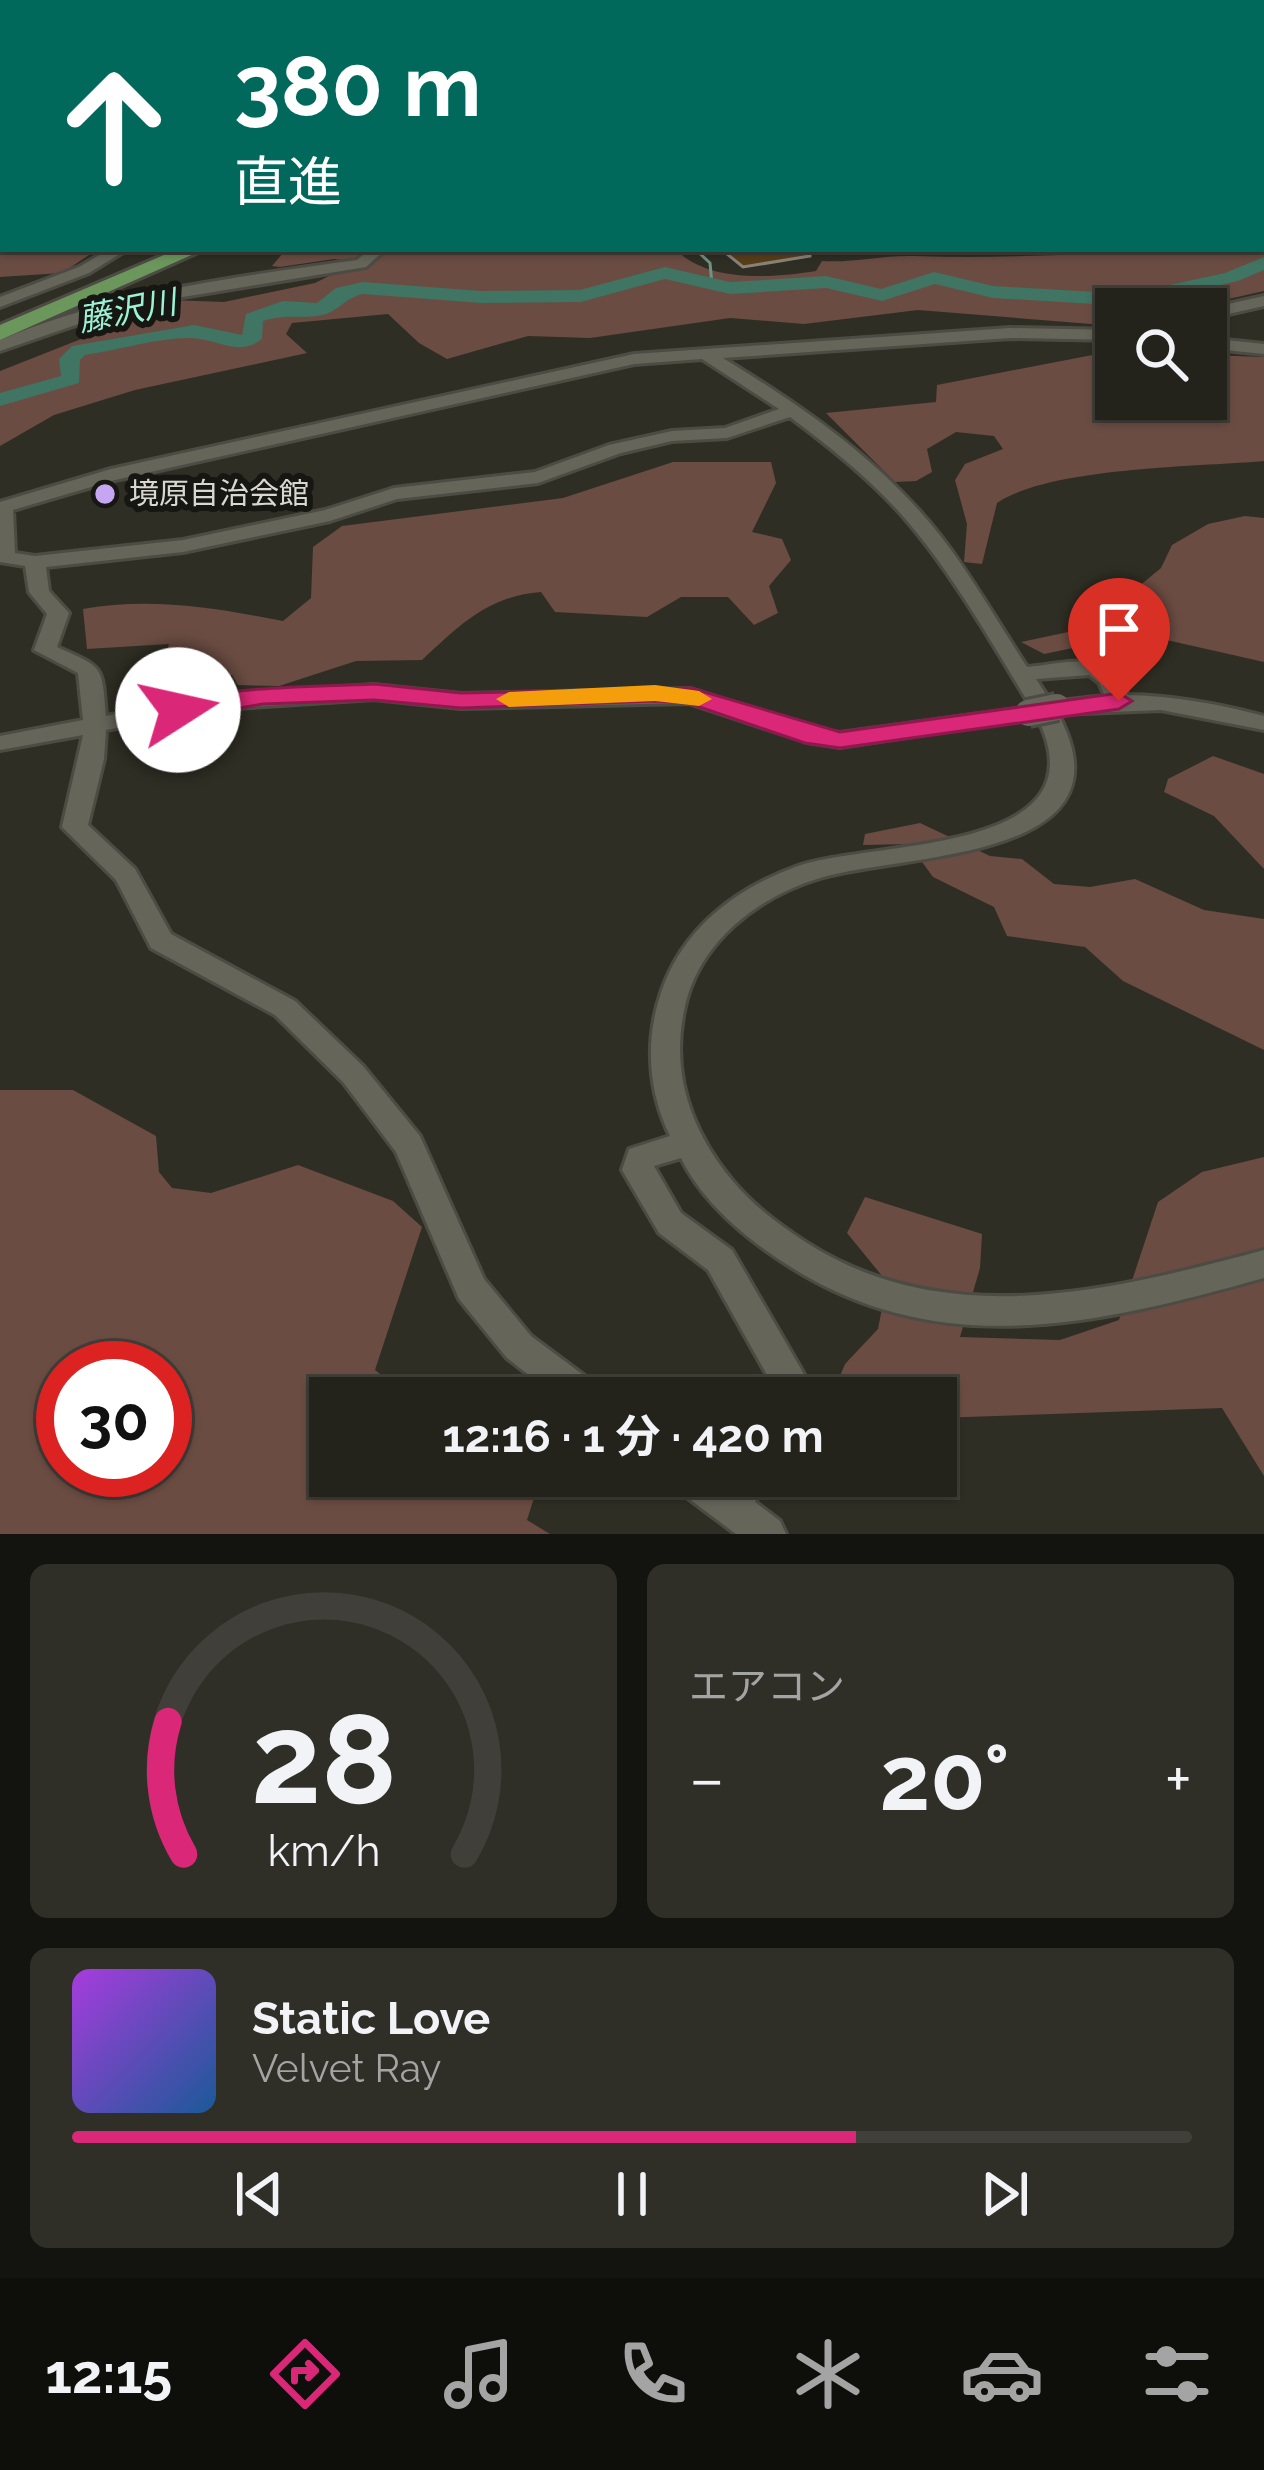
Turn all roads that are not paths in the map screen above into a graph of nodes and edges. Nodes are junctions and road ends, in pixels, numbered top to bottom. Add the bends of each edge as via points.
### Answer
1 (618, 0) edge
2 (645, 0) edge
3 (116, 252) edge
4 (153, 252) edge
5 (188, 252) edge
6 (375, 252) edge
7 (1264, 301) edge
8 (0, 302) edge
9 (1227, 309) edge
10 (0, 318) edge
11 (0, 334) edge
12 (1095, 335) edge
13 (0, 346) edge
14 (1227, 346) edge
15 (1264, 349) edge
16 (705, 354) junction
17 (794, 410) junction
18 (1, 507) edge
19 (35, 562) junction
20 (1020, 674) junction
21 (1119, 701) junction
22 (1264, 723) edge
23 (97, 726) junction
24 (0, 743) edge
25 (687, 1142) junction
26 (1264, 1264) edge
27 (558, 1377) edge
28 (787, 1377) edge
29 (745, 1497) edge
30 (767, 1534) edge

1 - 2 street
3 - 8 street
4 - 10 highway
5 - 11 highway
6 - 13 street via 361,264 182,292 52,324
7 - 9 street
12 - 16 street
14 - 15 street
16 - 17 street
16 - 18 street via 590,366
17 - 19 street via 727,433 635,443 514,482 394,494 182,546
17 - 20 street via 933,540
18 - 19 street via 1,554
19 - 23 street via 39,592 58,613 45,650 88,669
20 - 21 street via 1093,668
20 - 25 street via 1061,750 1064,773 1037,816 1000,836 815,870 736,907 700,943 675,989 664,1035 673,1114
21 - 22 street via 1185,704
21 - 23 street, bridge via 840,740 691,696 263,696
23 - 24 street
23 - 27 street via 75,827 126,875 161,941 285,1008 353,1074 409,1145 471,1289 519,1347
25 - 26 street via 712,1183 785,1246 834,1276 948,1310 1067,1312
25 - 28 street via 640,1158 638,1170 670,1223 720,1260
29 - 30 street

